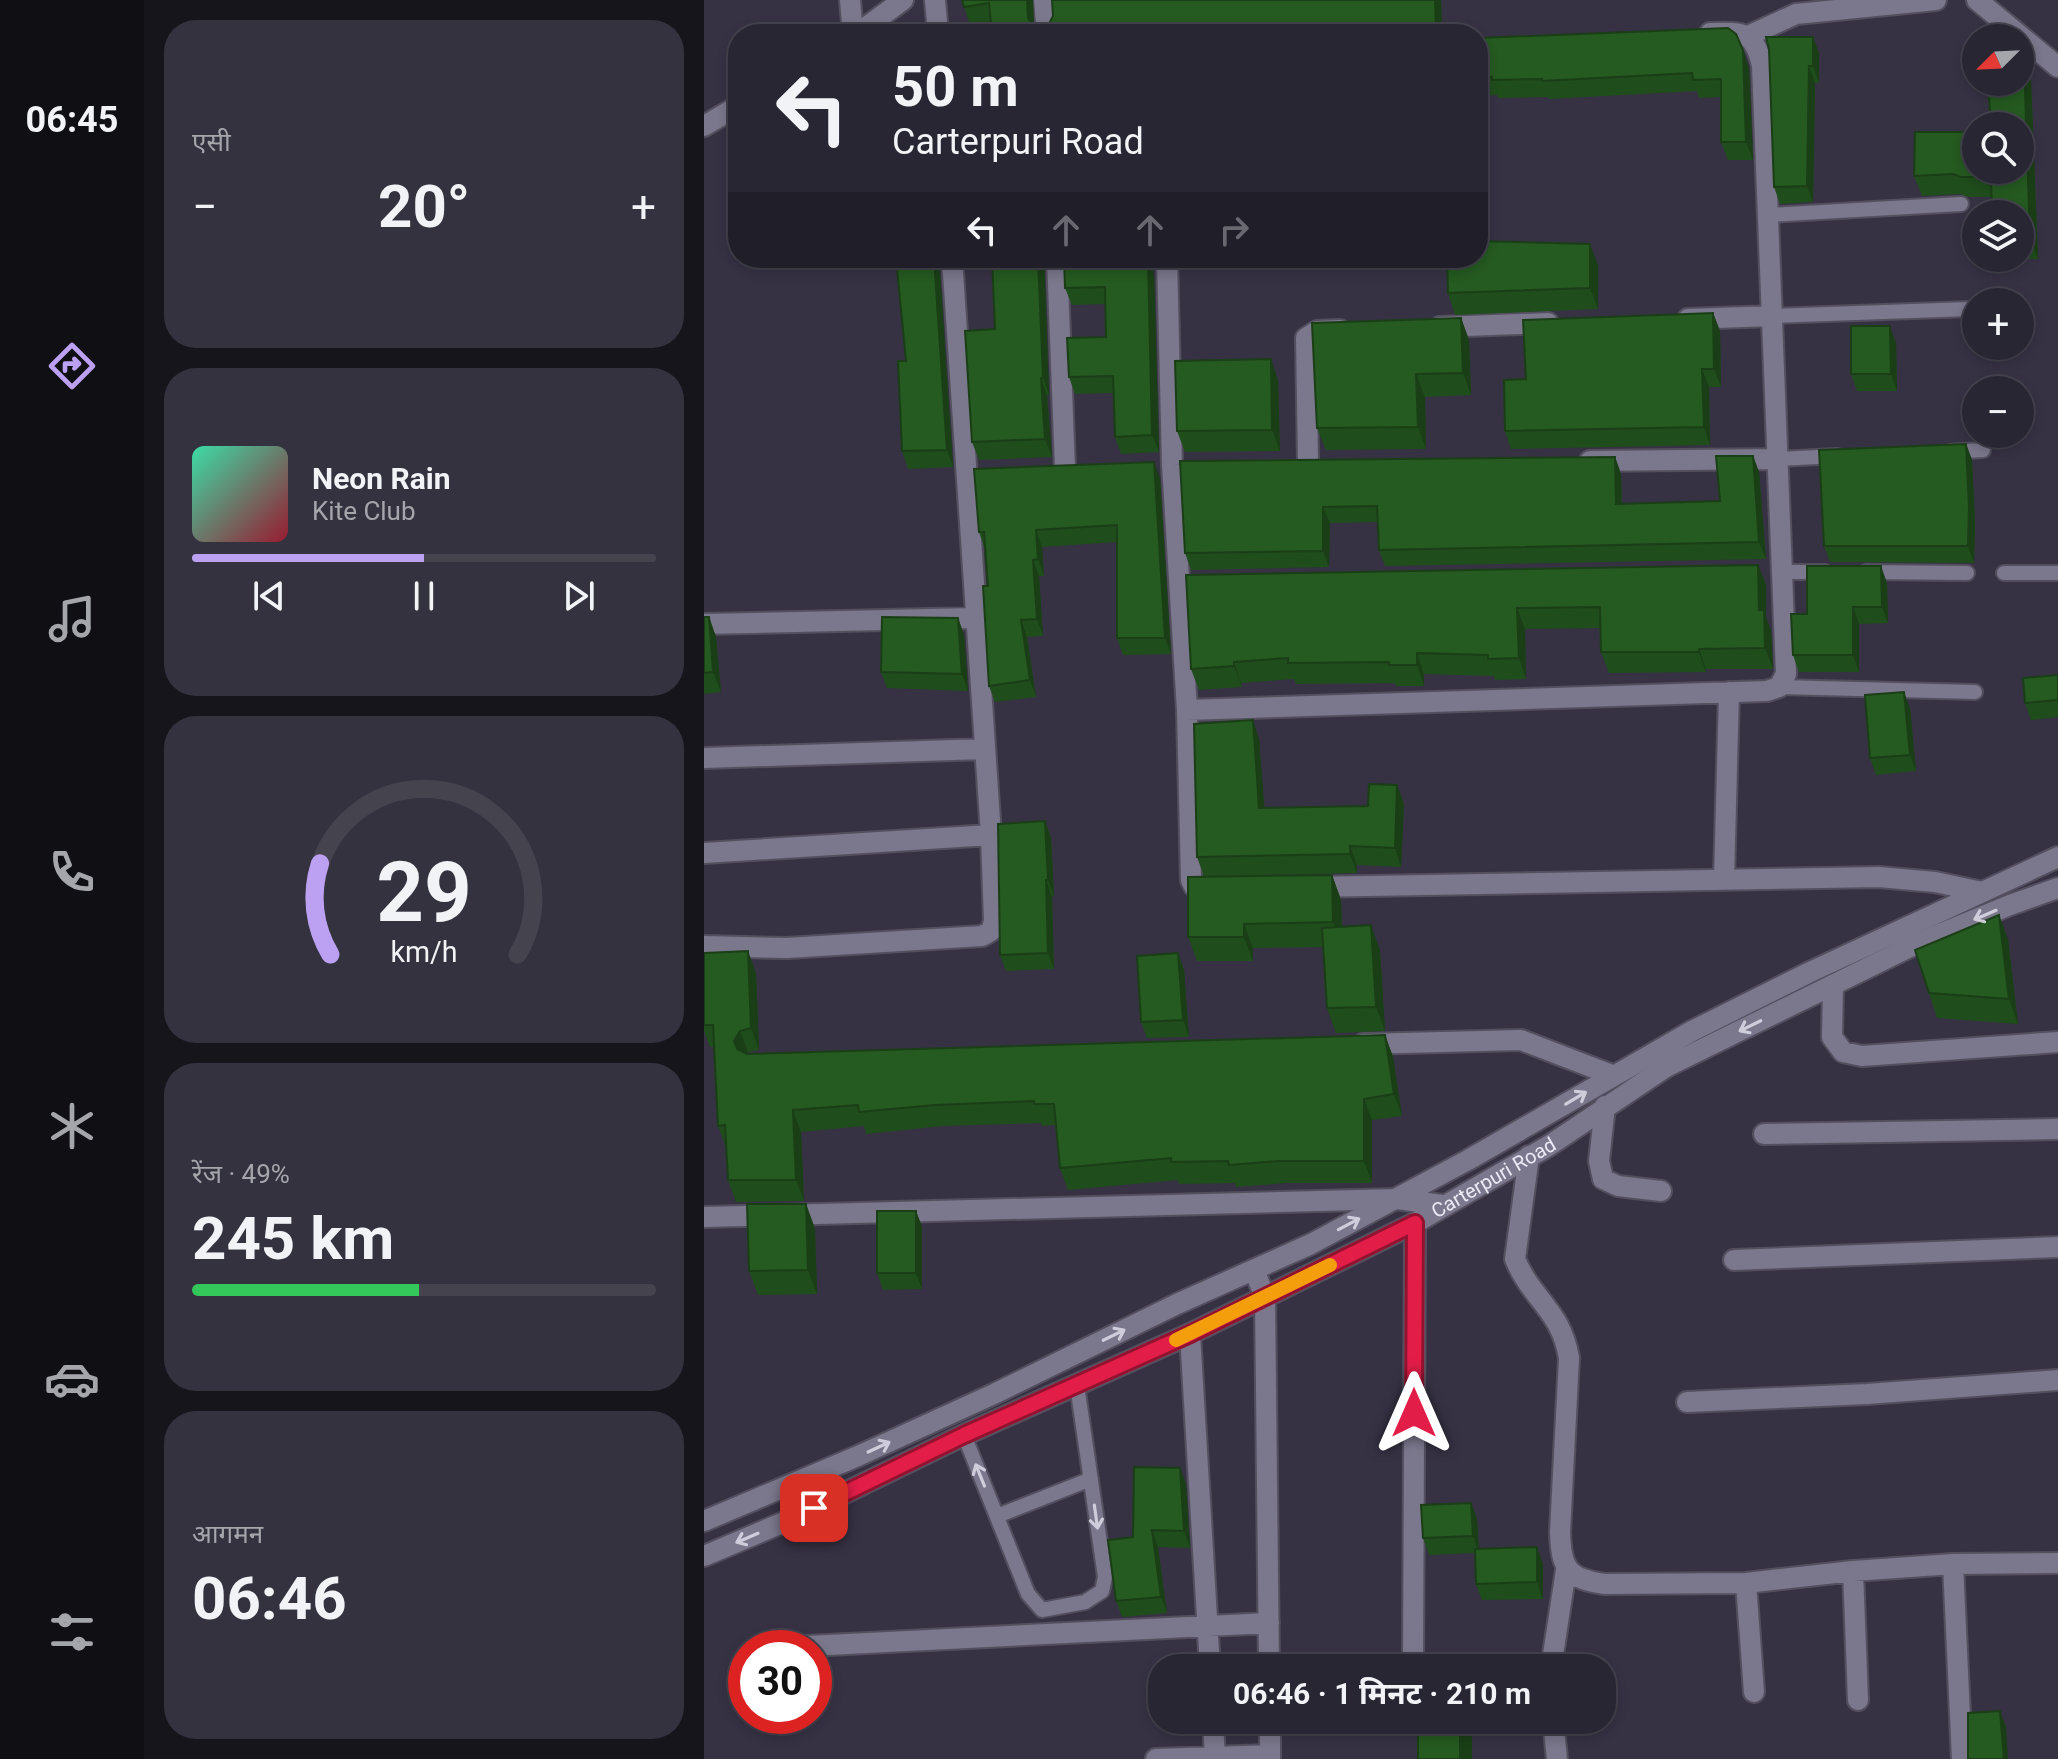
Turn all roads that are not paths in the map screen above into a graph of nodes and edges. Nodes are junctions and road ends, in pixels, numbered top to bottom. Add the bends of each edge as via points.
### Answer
1 (850, 0) edge
2 (903, 0) edge
3 (935, 0) edge
4 (1044, 0) edge
5 (1936, 0) edge
6 (1977, 0) edge
7 (854, 24) edge
8 (869, 24) edge
9 (937, 24) edge
10 (1046, 24) edge
11 (1685, 34) edge
12 (1748, 36) junction
13 (2058, 67) edge
14 (728, 112) edge
15 (704, 126) edge
16 (1961, 204) dead end
17 (1768, 215) junction
18 (953, 268) edge
19 (1057, 268) edge
20 (1167, 268) edge
21 (1962, 309) edge
22 (1772, 316) junction
23 (1662, 319) edge
24 (1568, 323) edge
25 (1427, 327) edge
26 (1364, 330) edge
27 (1983, 450) dead end
28 (1936, 452) edge
29 (1857, 456) edge
30 (1778, 459) junction
31 (1574, 461) edge
32 (1309, 463) edge
33 (1066, 469) edge
34 (1774, 572) junction
35 (1967, 573) dead end
36 (2004, 573) dead end
37 (2058, 573) edge
38 (975, 618) junction
39 (704, 624) edge
40 (1779, 687) junction
41 (1729, 692) junction
42 (1975, 692) dead end
43 (1187, 710) junction
44 (984, 749) junction
45 (704, 758) edge
46 (991, 835) junction
47 (704, 853) edge
48 (2058, 857) edge
49 (1724, 879) junction
50 (1295, 887) edge
51 (2058, 888) edge
52 (1232, 889) edge
53 (1982, 892) junction
54 (704, 946) edge
55 (1833, 985) junction
56 (2058, 1042) edge
57 (1339, 1045) edge
58 (1612, 1075) junction
59 (1605, 1106) junction
60 (2058, 1129) edge
61 (1764, 1134) dead end
62 (1529, 1156) junction
63 (1661, 1191) dead end
64 (1397, 1199) junction
65 (1442, 1205) junction
66 (704, 1217) edge
67 (1415, 1223) junction
68 (2058, 1247) edge
69 (1734, 1260) dead end
70 (1254, 1270) junction
71 (1265, 1297) junction
72 (1190, 1334) junction
73 (2058, 1380) edge
74 (1077, 1385) junction
75 (1687, 1402) dead end
76 (964, 1435) junction
77 (1091, 1479) junction
78 (997, 1516) junction
79 (705, 1520) edge
80 (704, 1556) edge
81 (2058, 1563) edge
82 (1953, 1564) junction
83 (1566, 1570) junction
84 (1853, 1571) junction
85 (1746, 1583) junction
86 (1269, 1623) junction
87 (1208, 1624) junction
88 (832, 1644) edge
89 (1209, 1654) edge
90 (1269, 1654) edge
91 (1413, 1654) edge
92 (1553, 1654) edge
93 (1754, 1692) dead end
94 (1858, 1700) dead end
95 (1214, 1734) edge
96 (1270, 1734) edge
97 (1554, 1734) edge
98 (1215, 1757) edge
99 (1270, 1757) edge
100 (1156, 1759) edge
101 (1557, 1759) edge
102 (1962, 1759) edge

1 - 7 street
2 - 8 street
3 - 9 street
4 - 10 street
5 - 12 street via 1796,14
6 - 13 street
11 - 12 street
12 - 17 street via 1758,47 1762,66
14 - 15 street
16 - 17 lane
17 - 22 street
18 - 38 street via 973,472
19 - 33 street
20 - 43 street via 1172,466 1188,583
21 - 22 lane
22 - 23 street
22 - 30 street
24 - 25 street
26 - 32 street via 1317,331 1306,338
27 - 28 lane
29 - 30 lane
30 - 31 street
30 - 34 street
34 - 35 lane
34 - 40 street via 1786,674
36 - 37 lane
38 - 39 street
38 - 44 street
40 - 41 street
40 - 42 lane
41 - 43 street
41 - 49 street
43 - 52 street via 1191,880 1200,889
44 - 45 street
44 - 46 street
46 - 47 street
46 - 54 street via 994,921 982,936 787,948
48 - 53 street, Carterpuri Road
49 - 50 street
49 - 53 street via 1879,877
51 -> 55 street, Carterpuri Road via 1918,943
53 - 58 street, Carterpuri Road
55 - 56 street via 1832,1037 1843,1052 1862,1056
55 -> 59 street, Carterpuri Road via 1666,1067
57 - 58 street via 1521,1040
64 -> 58 street, Carterpuri Road
59 - 62 street, Carterpuri Road
59 - 63 street via 1599,1161 1603,1179
60 - 61 street
62 - 65 street, Carterpuri Road
62 - 83 street via 1515,1259 1566,1336 1560,1532
64 - 65 street
64 - 66 street
70 -> 64 street, Carterpuri Road
65 - 67 street, Carterpuri Road
67 - 71 street, Carterpuri Road
67 - 91 street
68 - 69 street
70 - 71 street
79 -> 70 street, Carterpuri Road via 926,1425
71 - 72 street, Carterpuri Road
71 - 86 street
72 - 74 street, Carterpuri Road
72 - 87 street
73 - 75 street
74 - 76 street, Carterpuri Road
74 - 77 lane
78 -> 76 lane
76 -> 80 street, Carterpuri Road
77 - 78 lane
77 -> 78 lane via 1105,1577 1102,1591 1085,1602 1042,1610 1028,1594
81 - 82 street
82 - 84 street
82 - 102 street
83 - 85 street via 1583,1581 1605,1584
83 - 92 street
84 - 85 street
84 - 94 street
85 - 93 street
86 - 87 street
86 - 90 street
87 - 88 street
87 - 89 street
95 - 98 street
96 - 99 street
97 - 101 street
98 - 99 street
98 - 100 street

